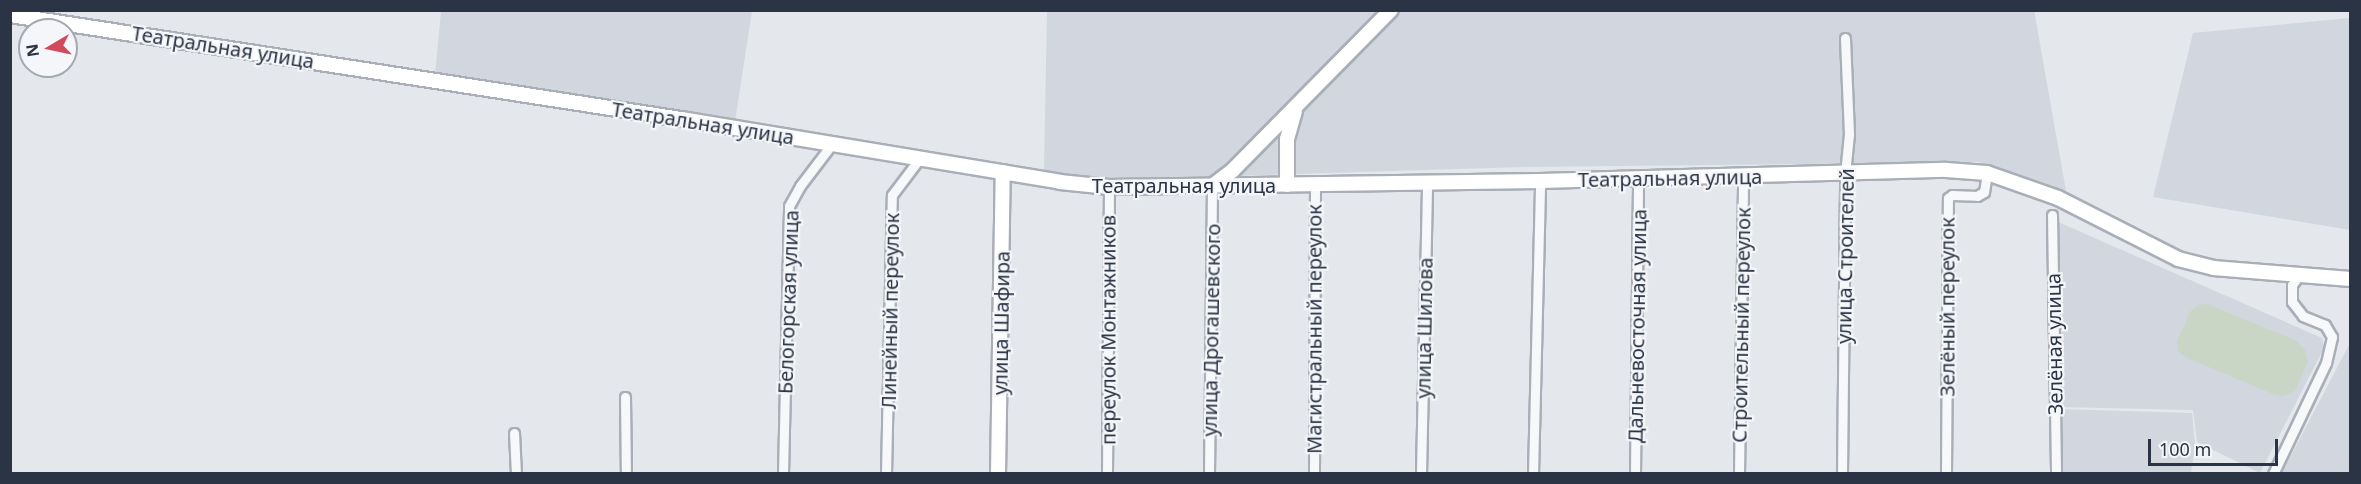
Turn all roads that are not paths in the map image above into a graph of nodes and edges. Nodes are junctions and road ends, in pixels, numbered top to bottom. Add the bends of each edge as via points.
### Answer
1 (1391, 10) edge
2 (12, 19) edge
3 (1845, 38) dead end
4 (1298, 105) junction
5 (832, 144) junction
6 (920, 158) junction
7 (1003, 172) junction
8 (1987, 173) junction
9 (1845, 174) junction
10 (1743, 176) junction
11 (1638, 178) junction
12 (1540, 181) junction
13 (1427, 183) junction
14 (1287, 185) junction
15 (1315, 185) junction
16 (1212, 186) junction
17 (1109, 187) junction
18 (2052, 215) dead end
19 (2300, 275) junction
20 (2350, 279) edge
21 (626, 397) dead end
22 (514, 432) dead end
23 (516, 474) edge
24 (626, 474) edge
25 (783, 474) edge
26 (886, 474) edge
27 (998, 474) edge
28 (1107, 474) edge
29 (1209, 474) edge
30 (1314, 474) edge
31 (1421, 474) edge
32 (1533, 474) edge
33 (1635, 474) edge
34 (1739, 474) edge
35 (1842, 474) edge
36 (1946, 474) edge
37 (2056, 474) edge
38 (2273, 474) edge

1 - 4 main road
2 - 5 main road, Театральная улица
3 - 9 street, улица Строителей via 1849,134
4 - 14 main road via 1287,139
4 - 16 main road
5 - 6 main road, Театральная улица
5 - 25 street, Белогорская улица via 789,206
6 - 7 main road, Театральная улица
6 - 26 street, Линейный переулок via 892,195
7 - 17 main road, Театральная улица
7 - 27 main road, улица Шафира
8 - 9 main road, Театральная улица via 1946,170
8 - 19 main road, Театральная улица via 2058,198 2178,259 2214,268
8 - 36 street, Зелёный переулок via 1984,192 1948,198
9 - 10 main road, Театральная улица
9 - 35 street, улица Строителей
10 - 11 main road, Театральная улица
10 - 34 street, Строительный переулок
11 - 12 main road, Театральная улица
11 - 33 street, Дальневосточная улица
12 - 13 main road, Театральная улица
12 - 32 street
13 - 15 main road, Театральная улица
13 - 31 street, улица Шилова
14 - 15 main road, Театральная улица
14 - 16 main road, Театральная улица
15 - 30 street, Магистральный переулок
16 - 17 main road, Театральная улица
16 - 29 street, улица Дрогашевского
17 - 28 street, переулок Монтажников
18 - 37 street, Зелёная улица
19 - 20 main road, Театральная улица
19 - 38 street via 2292,285 2292,302 2303,316 2325,325 2332,337 2326,363
21 - 24 street
22 - 23 street

